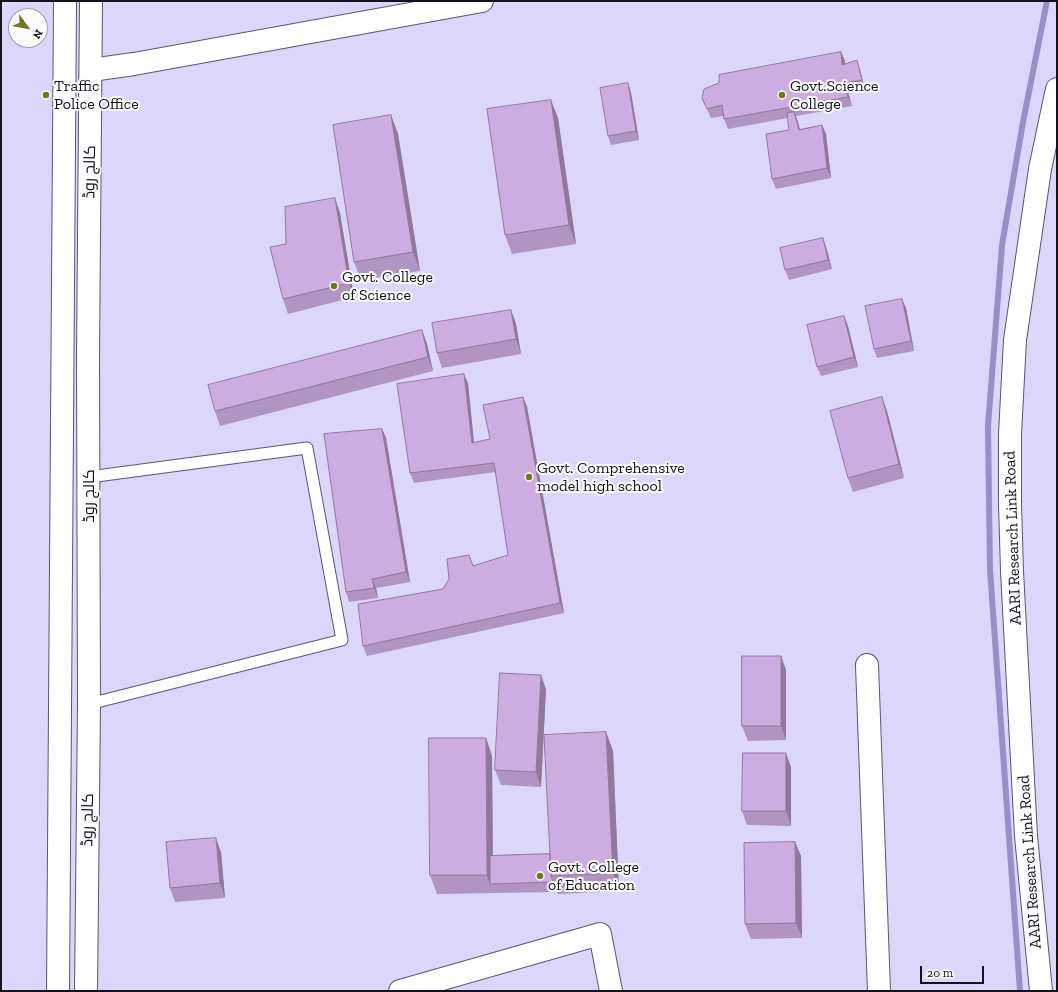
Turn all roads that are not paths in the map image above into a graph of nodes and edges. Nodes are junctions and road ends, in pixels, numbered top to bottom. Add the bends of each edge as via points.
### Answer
1 (65, 1) edge
2 (91, 1) edge
3 (482, 1) edge
4 (91, 70) junction
5 (1057, 89) edge
6 (89, 477) junction
7 (868, 665) dead end
8 (89, 704) junction
9 (58, 991) edge
10 (86, 991) edge
11 (400, 991) edge
12 (611, 991) edge
13 (879, 991) edge
14 (1041, 991) edge

1 - 9 main road, کالج روڈ
2 - 4 main road, کالج روڈ
3 - 4 main road
4 - 6 main road, کالج روڈ
5 - 14 main road, AARI Research Link Road via 1040,169 1015,340 1010,434 1012,563 1026,836
6 - 8 main road, کالج روڈ
6 - 8 lane via 307,448 342,640
7 - 13 main road
8 - 10 main road, کالج روڈ
11 - 12 main road via 600,934

